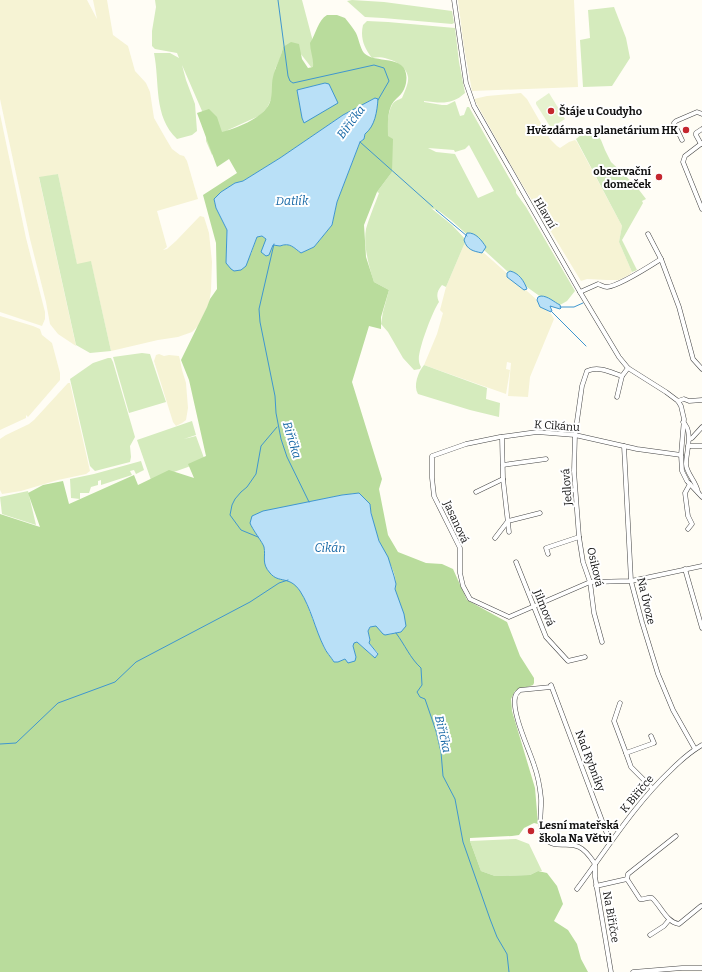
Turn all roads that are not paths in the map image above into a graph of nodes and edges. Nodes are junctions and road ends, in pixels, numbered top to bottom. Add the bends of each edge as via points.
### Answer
1 (454, 0) edge
2 (702, 114) edge
3 (702, 129) edge
4 (682, 140) dead end
5 (701, 143) edge
6 (702, 209) edge
7 (648, 234) dead end
8 (661, 259) junction
9 (580, 292) junction
10 (628, 368) junction
11 (702, 369) edge
12 (622, 376) junction
13 (617, 398) dead end
14 (702, 400) edge
15 (678, 401) junction
16 (683, 422) junction
17 (702, 427) edge
18 (575, 435) junction
19 (502, 437) junction
20 (690, 439) junction
21 (624, 446) junction
22 (688, 446) junction
23 (702, 446) edge
24 (681, 455) junction
25 (432, 456) joint
26 (546, 460) dead end
27 (503, 465) junction
28 (502, 479) junction
29 (690, 484) junction
30 (575, 490) junction
31 (476, 492) dead end
32 (698, 493) junction
33 (702, 496) edge
34 (570, 497) dead end
35 (540, 513) dead end
36 (508, 521) junction
37 (688, 529) dead end
38 (509, 532) dead end
39 (579, 537) junction
40 (495, 538) dead end
41 (548, 554) dead end
42 (516, 562) dead end
43 (702, 566) edge
44 (685, 569) junction
45 (631, 580) junction
46 (590, 582) junction
47 (535, 606) junction
48 (702, 628) edge
49 (602, 642) dead end
50 (585, 657) dead end
51 (620, 703) dead end
52 (651, 736) dead end
53 (702, 745) edge
54 (695, 749) junction
55 (626, 753) junction
56 (652, 788) junction
57 (676, 836) dead end
58 (610, 842) junction
59 (596, 864) junction
60 (627, 879) junction
61 (596, 886) junction
62 (577, 889) dead end
63 (701, 906) edge
64 (670, 920) junction
65 (650, 935) dead end
66 (702, 968) edge
67 (611, 972) edge
68 (633, 972) edge

1 - 9 street, Hlavní via 466,83 474,106
2 - 4 street via 692,113 674,123
3 - 5 street via 696,133
5 - 6 street via 685,156 683,162
7 - 8 street
8 - 9 street via 639,273 612,285 606,287 598,284
8 - 11 street via 679,307 693,359
9 - 10 street, Hlavní
10 - 12 street
10 - 15 street, Hlavní
12 - 13 street
12 - 18 street, Jedlová via 600,369 593,368 587,371 582,386
14 - 15 street
15 - 16 street via 684,414
16 - 20 street
16 - 24 street
17 - 20 street
18 - 19 street, K Cikánu via 537,432
18 - 21 street, K Cikánu
18 - 30 street, Jedlová
19 - 25 street, K Cikánu via 466,444
19 - 27 street
20 - 22 street
21 - 24 street, K Cikánu
21 - 45 street, Na Úvoze
22 - 23 street
22 - 32 street via 687,470 697,485
24 - 29 street via 682,471
25 - 47 street, Jasanová via 434,496 460,548 460,573 470,599 509,617
26 - 27 street
27 - 28 street
28 - 31 street
28 - 36 street
29 - 32 street
29 - 37 street via 685,493 688,516 692,524
30 - 34 street via 570,491
30 - 39 street, Jedlová
32 - 33 street
35 - 36 street
36 - 38 street
36 - 40 street
39 - 41 street, Osiková via 546,548
39 - 46 street, Osiková via 583,562
42 - 47 street, Jilmová
43 - 44 street
44 - 45 street
44 - 48 street
45 - 46 street
45 - 54 street, Na Úvoze via 658,674 673,710
46 - 47 street
46 - 49 street, Osiková via 594,613
47 - 50 street, Jilmová via 546,637 568,661
51 - 55 street via 614,722
52 - 55 street via 654,743
53 - 54 street, K Biřičce
54 - 56 street, K Biřičce
55 - 56 street via 631,767
56 - 58 street, K Biřičce
57 - 60 street via 628,874
58 - 59 street, K Biřičce
58 - 59 street, Nad Rybníky via 551,686 520,690 515,698 516,712 537,777 541,799 542,833 547,840 556,845 578,846
59 - 61 street, Na Biřičce
59 - 62 street, K Biřičce
60 - 61 street
60 - 64 street via 640,899 652,898
61 - 67 street, Na Biřičce
63 - 64 street via 678,924
64 - 65 street
66 - 68 street

